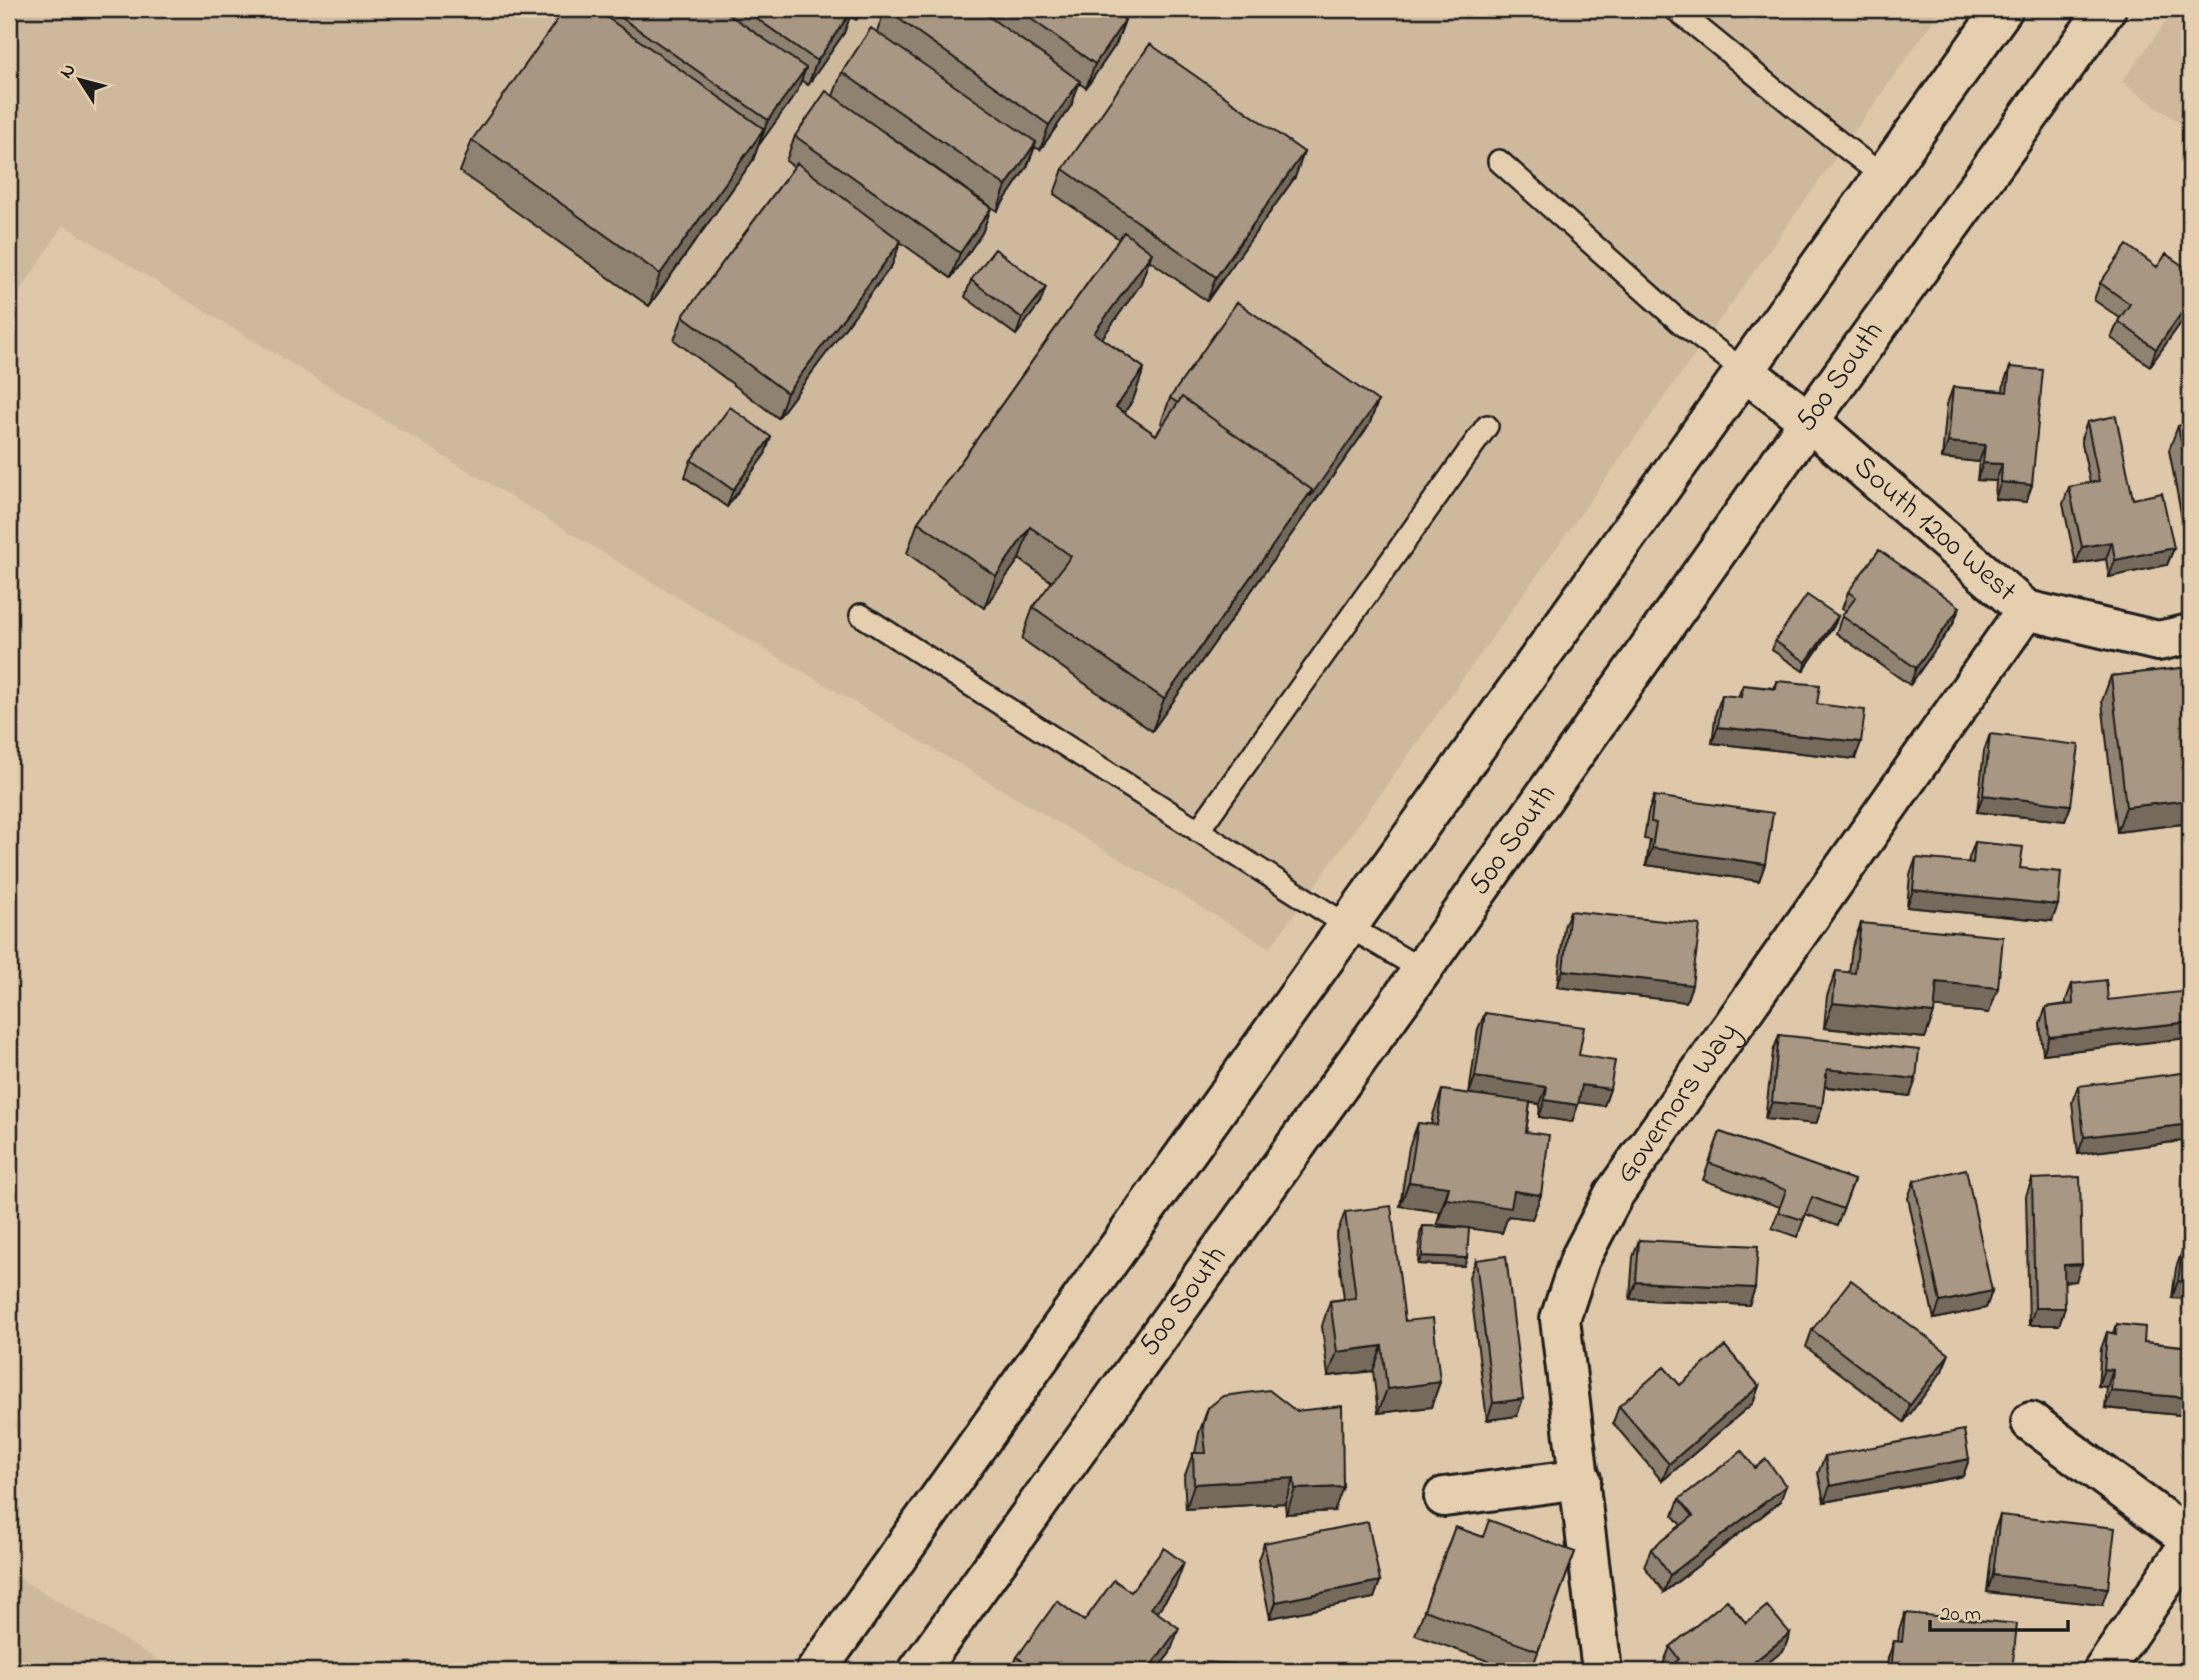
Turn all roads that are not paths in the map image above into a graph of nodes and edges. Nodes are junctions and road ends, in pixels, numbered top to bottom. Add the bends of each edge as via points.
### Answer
1 (1675, 9) edge
2 (2003, 9) edge
3 (2106, 9) edge
4 (1499, 161) dead end
5 (1883, 176) junction
6 (1744, 371) junction
7 (1809, 421) junction
8 (1487, 426) dead end
9 (2026, 610) junction
10 (861, 615) dead end
11 (2190, 634) edge
12 (1198, 831) junction
13 (1348, 926) junction
14 (1422, 970) junction
15 (2031, 1422) dead end
16 (1581, 1479) junction
17 (1444, 1497) dead end
18 (2190, 1541) edge
19 (816, 1671) edge
20 (918, 1671) edge
21 (1602, 1671) edge
22 (2103, 1671) edge

1 - 5 lane
2 - 5 main road
3 - 7 main road, 500 South
4 - 6 lane via 1681,323
5 - 6 main road
6 - 7 main road, South 1200 West
6 - 13 main road
7 - 9 main road, South 1200 West
7 - 14 main road, 500 South
8 - 12 lane
9 - 11 main road, South 1200 West via 2158,641
9 - 16 main road, Governors Way via 1614,1195 1580,1259 1560,1319
10 - 12 lane
12 - 13 lane
13 - 14 lane
13 - 19 main road
14 - 20 main road, 500 South
15 - 18 main road
16 - 17 main road
16 - 21 main road, Governors Way
18 - 22 main road

